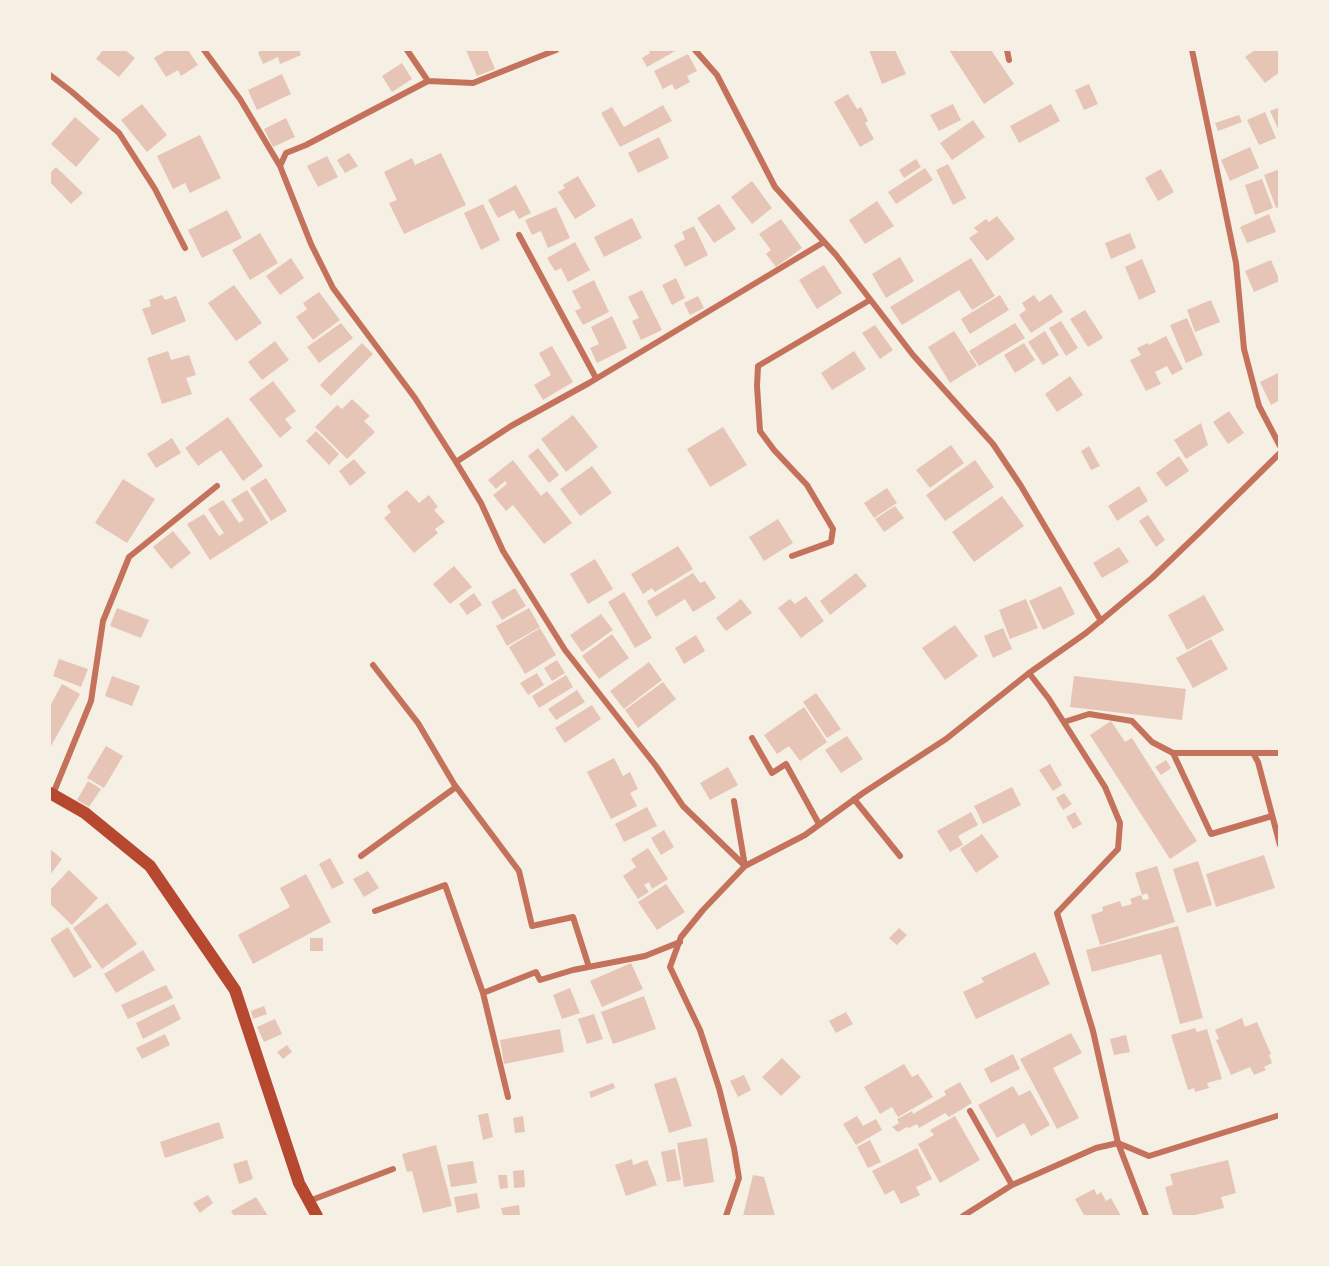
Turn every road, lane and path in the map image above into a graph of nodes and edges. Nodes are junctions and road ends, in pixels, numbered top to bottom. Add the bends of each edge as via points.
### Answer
1 (204, 50) edge
2 (407, 50) edge
3 (556, 50) edge
4 (695, 50) edge
5 (1007, 50) edge
6 (1192, 50) edge
7 (1008, 60) dead end
8 (50, 75) edge
9 (428, 81) junction
10 (280, 166) junction
11 (519, 235) dead end
12 (824, 242) junction
13 (184, 248) dead end
14 (870, 300) junction
15 (596, 378) junction
16 (1280, 446) edge
17 (1280, 453) edge
18 (456, 462) junction
19 (217, 486) dead end
20 (792, 556) dead end
21 (1101, 621) junction
22 (373, 665) dead end
23 (1029, 673) junction
24 (1064, 723) junction
25 (752, 738) dead end
26 (1173, 753) junction
27 (1253, 753) junction
28 (1280, 753) edge
29 (456, 787) junction
30 (51, 794) edge
31 (854, 799) junction
32 (734, 801) dead end
33 (1272, 816) junction
34 (819, 824) junction
35 (1280, 844) edge
36 (361, 856) dead end
37 (900, 856) dead end
38 (745, 866) junction
39 (375, 911) dead end
40 (680, 942) junction
41 (589, 967) junction
42 (483, 993) junction
43 (508, 1097) dead end
44 (970, 1111) dead end
45 (1280, 1115) edge
46 (1118, 1143) junction
47 (393, 1169) dead end
48 (1012, 1185) junction
49 (309, 1201) junction
50 (318, 1216) edge
51 (726, 1216) edge
52 (963, 1216) edge
53 (1146, 1216) edge

1 - 10 street via 240,99
2 - 9 street
3 - 9 street via 473,83
4 - 12 street via 717,75 775,187
5 - 7 street
6 - 16 street via 1236,263 1244,349 1259,406
8 - 13 street via 119,133 156,189
9 - 10 street via 286,153
10 - 18 street via 333,288 415,398
11 - 15 street
12 - 14 street
12 - 15 street
14 - 20 street via 758,366 760,431 807,484 833,530 831,542
14 - 21 street via 913,355 993,444
15 - 18 street
17 - 21 street
18 - 38 street via 503,551 565,650 683,806
19 - 30 street via 129,557 103,621 91,701
21 - 23 street
22 - 29 street via 417,723
23 - 24 street
23 - 31 street via 946,739
24 - 26 street via 1089,714 1132,721 1152,742
24 - 46 street via 1105,787 1120,823 1118,849 1057,913 1093,1031
25 - 34 street via 772,773 786,764
26 - 27 street
26 - 33 street via 1211,834
27 - 28 street
27 - 33 street
29 - 36 street
29 - 41 street via 519,871 532,926 573,917
30 - 49 main road via 85,813 150,866 235,990 299,1183
31 - 34 street
31 - 37 street
32 - 38 street
33 - 35 street
34 - 38 street
38 - 40 street via 703,910
39 - 42 street via 445,885
40 - 41 street via 645,956
40 - 51 street via 670,967 700,1030 734,1148 739,1178
41 - 42 street via 540,980 536,972
42 - 43 street
44 - 48 street
45 - 46 street via 1149,1156
46 - 48 street via 1096,1148
46 - 53 street
47 - 49 street
48 - 52 street
49 - 50 main road

